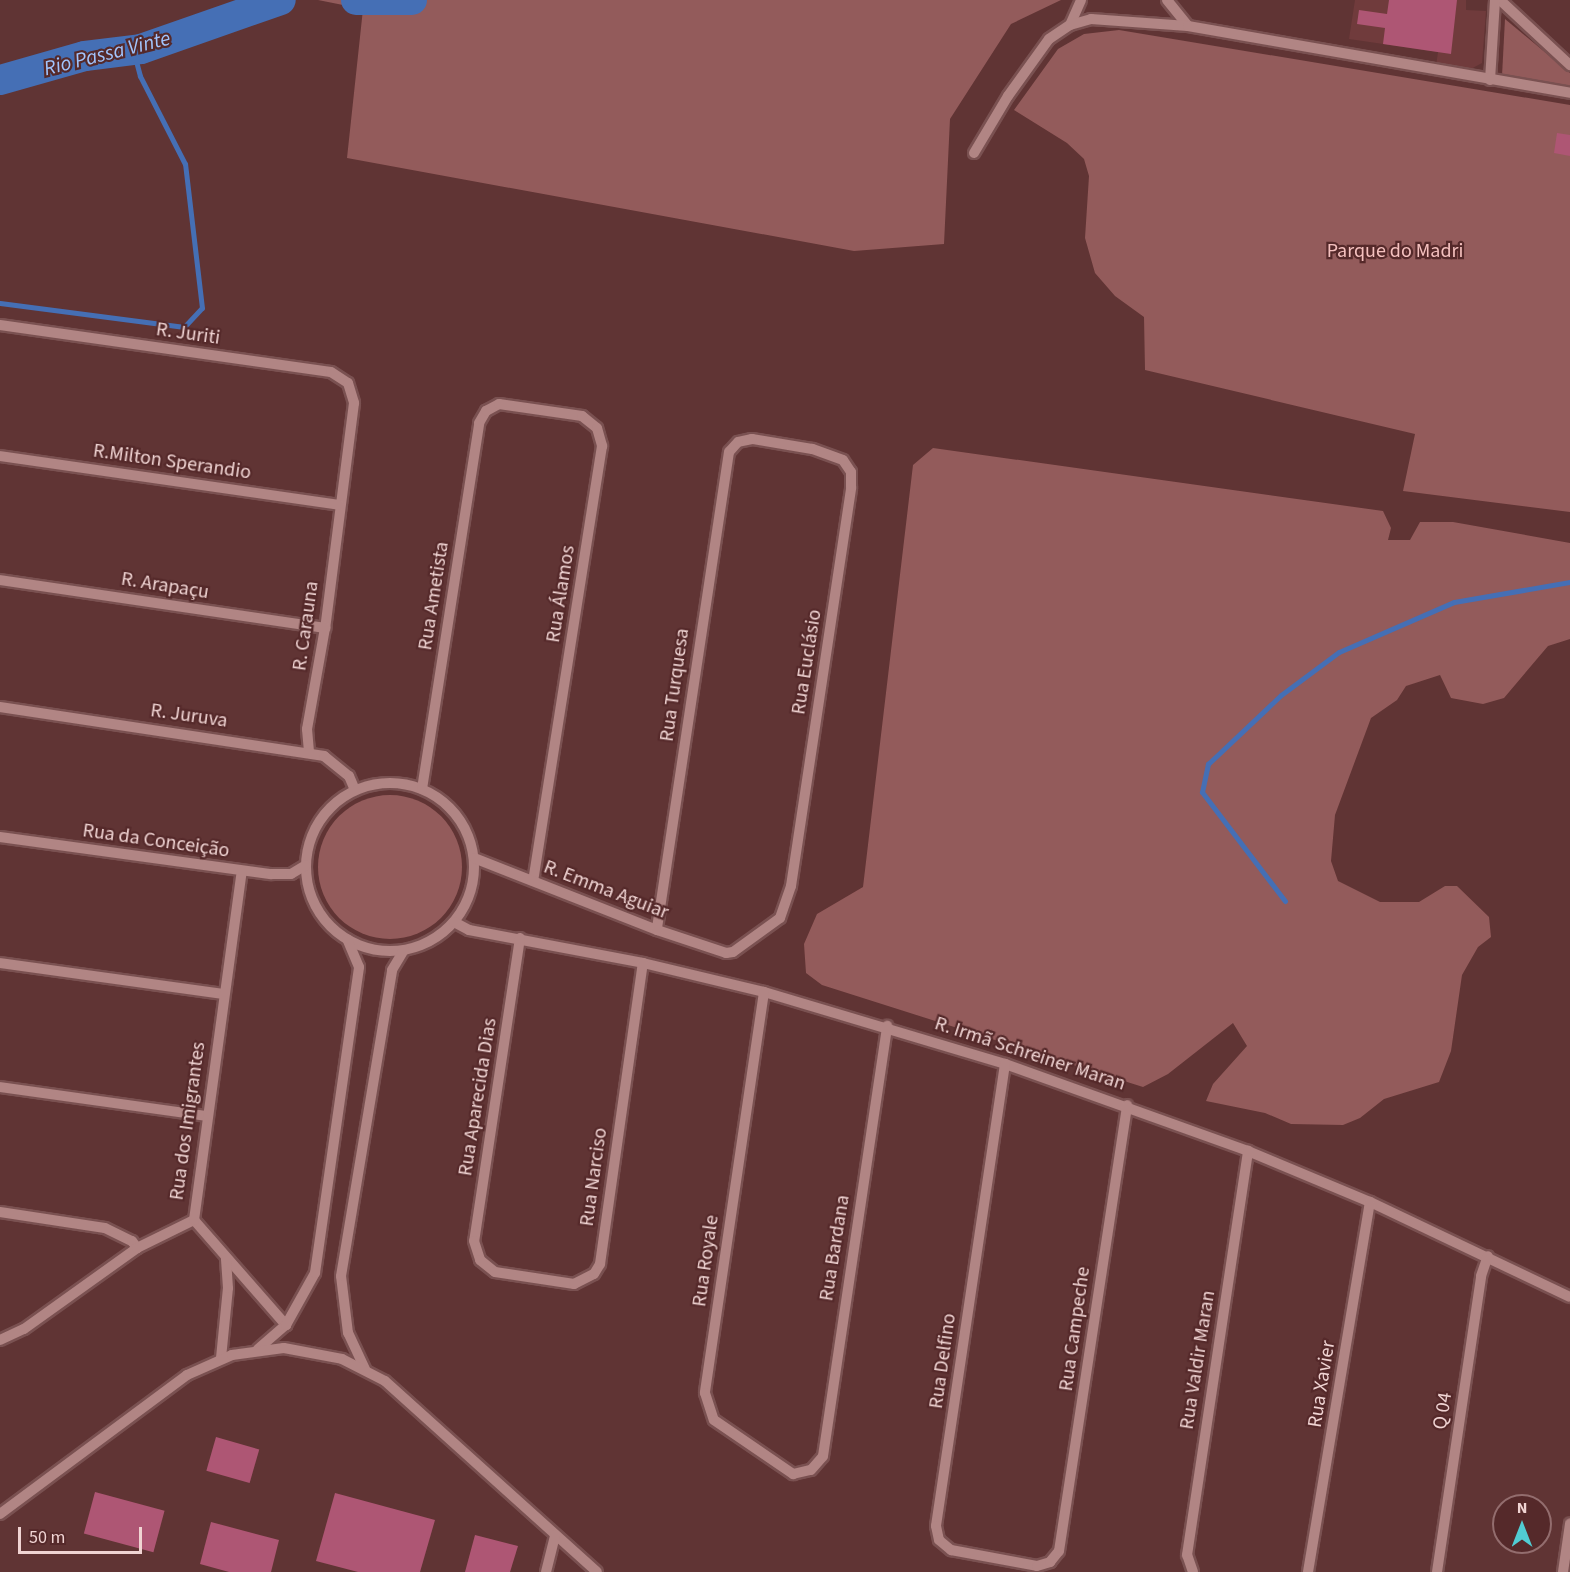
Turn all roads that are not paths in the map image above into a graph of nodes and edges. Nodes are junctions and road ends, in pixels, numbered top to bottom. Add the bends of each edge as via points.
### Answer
1 (1081, 0) edge
2 (1167, 0) edge
3 (1495, 0) edge
4 (1500, 0) edge
5 (1070, 26) junction
6 (1188, 26) junction
7 (1570, 65) edge
8 (1490, 80) junction
9 (1570, 93) edge
10 (974, 153) dead end
11 (0, 325) edge
12 (354, 402) joint
13 (486, 411) joint
14 (732, 446) joint
15 (0, 456) edge
16 (339, 505) junction
17 (0, 580) edge
18 (325, 628) junction
19 (0, 707) edge
20 (309, 752) junction
21 (422, 789) junction
22 (355, 790) junction
23 (0, 837) edge
24 (474, 858) junction
25 (306, 865) junction
26 (242, 871) junction
27 (533, 881) junction
28 (454, 922) junction
29 (657, 930) junction
30 (520, 938) junction
31 (347, 939) junction
32 (404, 950) junction
33 (726, 953) joint
34 (0, 963) edge
35 (643, 963) junction
36 (764, 992) junction
37 (224, 994) junction
38 (887, 1026) junction
39 (1005, 1064) junction
40 (0, 1087) edge
41 (1127, 1105) junction
42 (206, 1116) junction
43 (1248, 1151) junction
44 (1370, 1202) junction
45 (0, 1212) edge
46 (194, 1220) junction
47 (137, 1248) junction
48 (1488, 1256) junction
49 (226, 1258) junction
50 (480, 1260) joint
51 (1570, 1297) edge
52 (286, 1325) junction
53 (0, 1340) edge
54 (258, 1349) junction
55 (221, 1358) junction
56 (365, 1369) junction
57 (811, 1470) joint
58 (0, 1514) edge
59 (1570, 1524) edge
60 (555, 1535) junction
61 (1056, 1557) joint
62 (546, 1572) edge
63 (597, 1572) edge
64 (1193, 1572) edge
65 (1308, 1572) edge
66 (1437, 1572) edge
67 (1563, 1572) edge

1 - 5 street
2 - 6 street
3 - 8 street
4 - 7 street
5 - 6 street via 1110,18
5 - 10 street via 1049,39
6 - 8 street
8 - 9 street
11 - 12 street, R. Juriti via 331,372 348,383
12 - 16 street, R. Carauna
13 - 21 street, Rua Ametista via 479,423
13 - 27 street, Rua Álamos via 499,404 582,416 597,428 602,446
14 - 29 street, Rua Turquesa
14 - 33 street, Rua Euclásio via 752,439 833,456 847,466 851,487 789,894 780,918
15 - 16 street, R.Milton Sperandio
16 - 18 street, R. Carauna
17 - 18 street, R. Arapaçu
18 - 20 street, R. Carauna via 308,729
19 - 20 street, R. Juruva
20 - 22 street, R. Juruva via 338,764
21 - 22 street via 396,783
21 - 24 street via 457,815
22 - 25 street via 329,808 319,821 307,849
23 - 26 street, Rua da Conceição
24 - 27 street, R. Emma Aguiar
24 - 28 street via 469,897
25 - 26 street, Rua da Conceição via 291,874
25 - 31 street via 316,908
26 - 37 street, Rua dos Imigrantes
27 - 29 street, R. Emma Aguiar
28 - 30 street, R. Irmã Schreiner Maran via 469,930
28 - 32 street via 431,940
29 - 33 street, R. Emma Aguiar
30 - 35 street, R. Irmã Schreiner Maran
30 - 50 street, Rua Aparecida Dias via 474,1241
31 - 32 street via 374,950
31 - 52 street via 359,967 315,1273
32 - 56 street via 392,970 341,1276 348,1333
34 - 37 street
35 - 36 street, R. Irmã Schreiner Maran
35 - 50 street, Rua Narciso via 600,1264 594,1274 574,1284 495,1272
36 - 38 street, R. Irmã Schreiner Maran
36 - 57 street, Rua Royale via 705,1393 714,1420 723,1427 784,1471 802,1474
37 - 42 street, Rua dos Imigrantes
38 - 39 street, R. Irmã Schreiner Maran
38 - 57 street, Rua Bardana via 822,1456
39 - 41 street, R. Irmã Schreiner Maran
39 - 61 street, Rua Delfino via 936,1533 951,1550 1037,1566
40 - 42 street
41 - 43 street, R. Irmã Schreiner Maran
41 - 61 street, Rua Campeche via 1061,1545
42 - 46 street, Rua dos Imigrantes
43 - 44 street, R. Irmã Schreiner Maran
43 - 64 street, Rua Valdir Maran via 1187,1555
44 - 48 street, R. Irmã Schreiner Maran
44 - 65 street, Rua Xavier
45 - 47 street via 105,1228 132,1240
46 - 47 street, Rua dos Imigrantes
46 - 49 street
47 - 53 street, Rua dos Imigrantes via 24,1329
48 - 51 street, R. Irmã Schreiner Maran
48 - 66 street, Q 04 via 1481,1276
49 - 52 street
49 - 55 street via 228,1288
52 - 54 street
54 - 55 street
54 - 56 street via 316,1352
55 - 58 street via 187,1375
56 - 60 street via 416,1406
59 - 67 street
60 - 62 street
60 - 63 street

